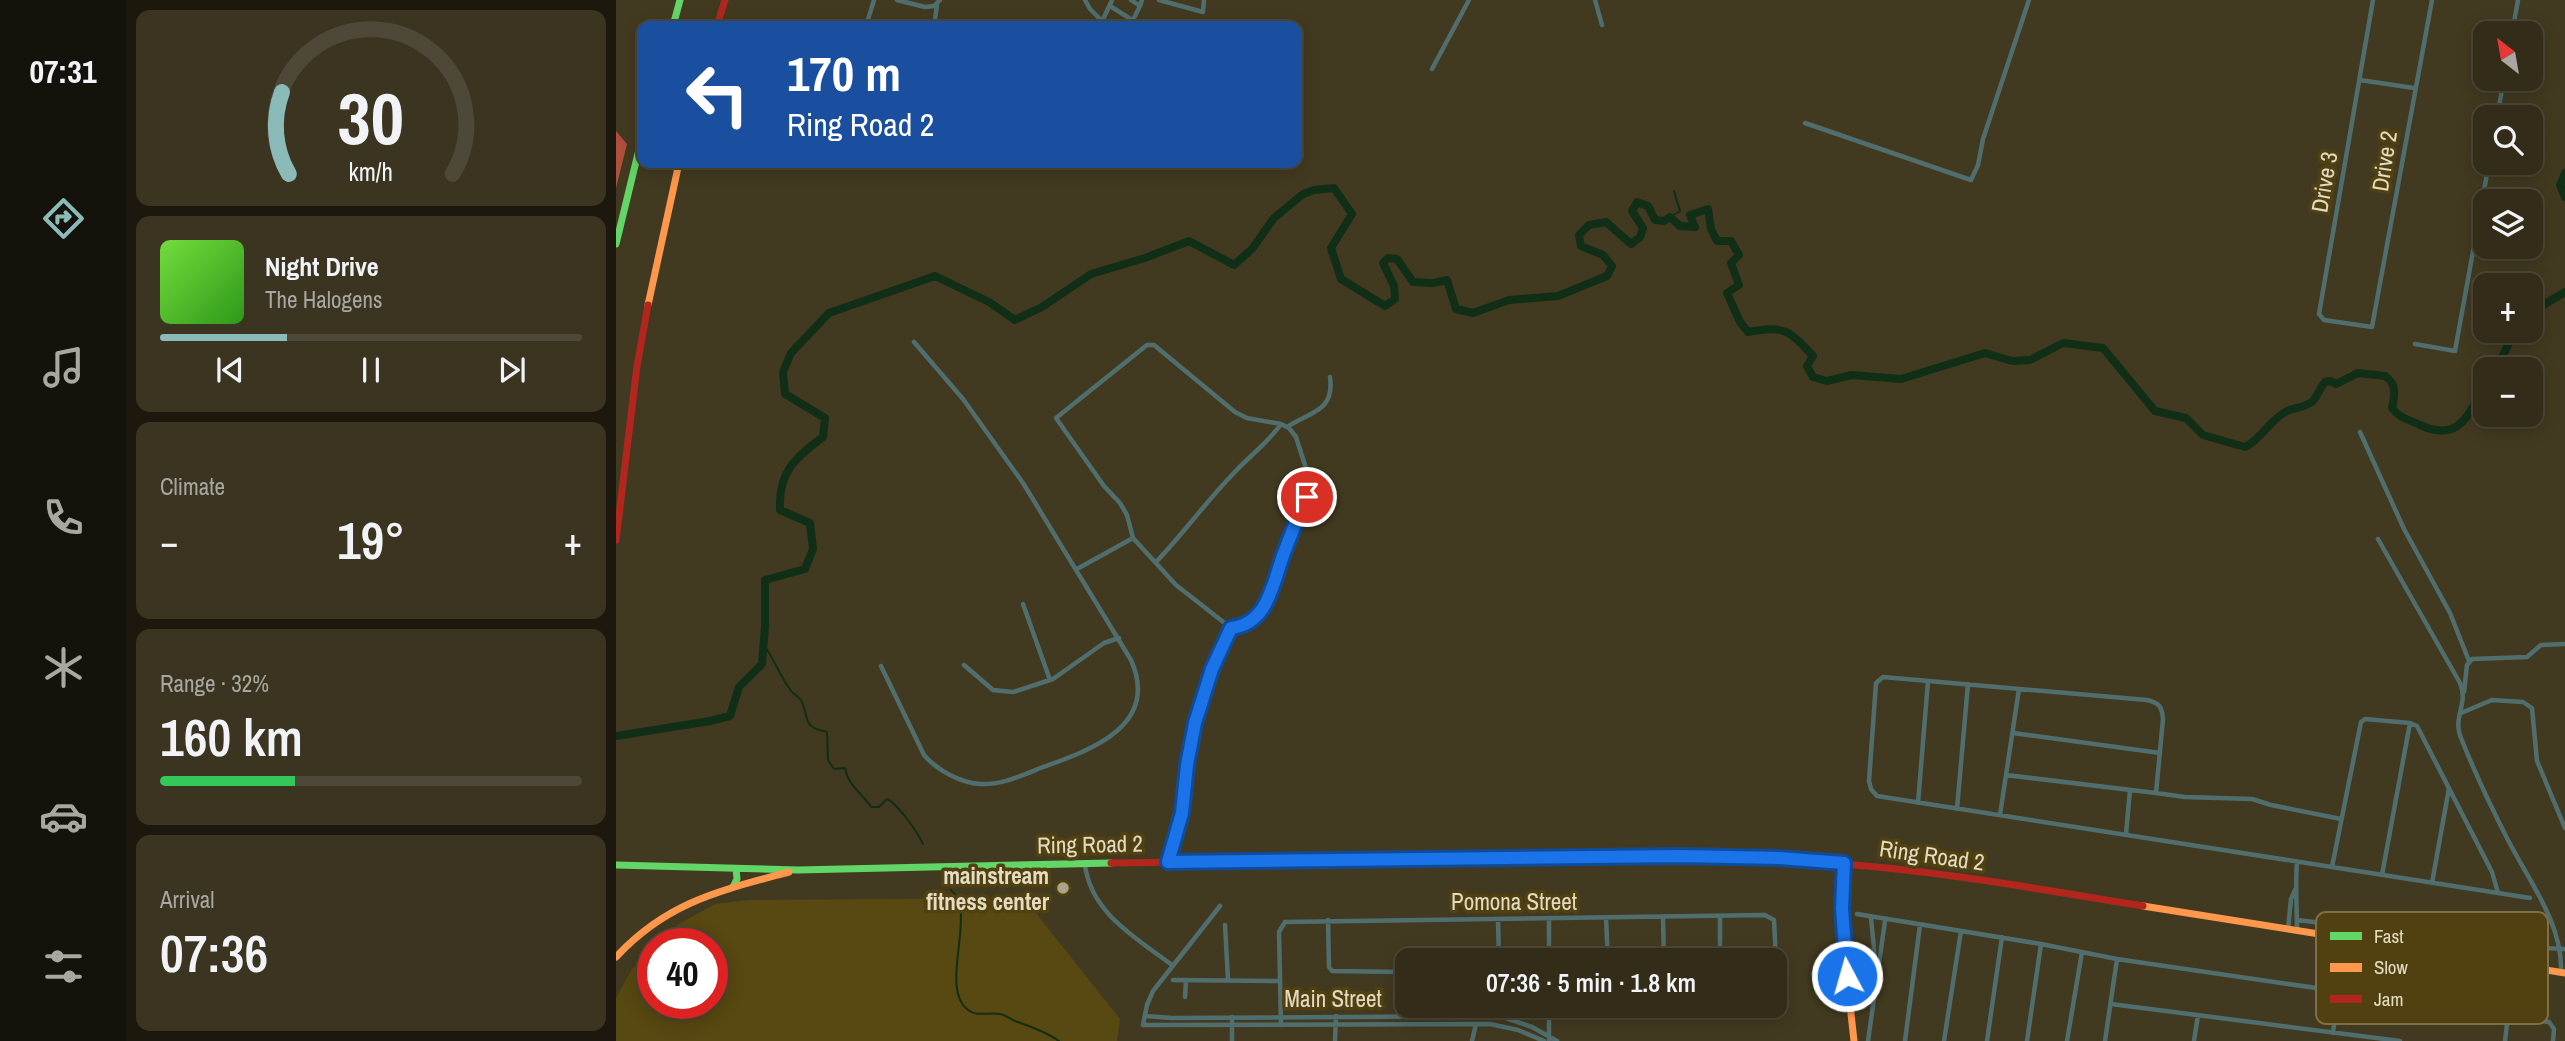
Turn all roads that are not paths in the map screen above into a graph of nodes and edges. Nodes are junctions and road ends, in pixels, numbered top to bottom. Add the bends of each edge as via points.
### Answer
1 (680, 0) edge
2 (725, 0) edge
3 (874, 0) edge
4 (897, 0) edge
5 (1085, 0) edge
6 (1131, 0) edge
7 (1142, 0) edge
8 (1160, 0) edge
9 (1204, 0) edge
10 (1469, 0) edge
11 (1595, 0) edge
12 (2029, 0) edge
13 (2373, 0) edge
14 (2432, 0) edge
15 (2518, 0) edge
16 (939, 2) edge
17 (1111, 3) edge
18 (1140, 6) junction
19 (1133, 20) joint
20 (674, 21) edge
21 (719, 21) edge
22 (868, 21) edge
23 (935, 21) edge
24 (1099, 21) edge
25 (1102, 21) edge
26 (2514, 21) edge
27 (1602, 25) dead end
28 (1432, 69) dead end
29 (2360, 80) junction
30 (2414, 88) junction
31 (1805, 123) dead end
32 (637, 158) edge
33 (678, 168) edge
34 (2487, 175) edge
35 (616, 244) edge
36 (2372, 327) joint
37 (914, 342) dead end
38 (2415, 344) dead end
39 (1330, 377) dead end
40 (1281, 424) junction
41 (1287, 427) junction
42 (2360, 432) dead end
43 (1133, 538) junction
44 (2378, 539) dead end
45 (616, 540) edge
46 (1156, 562) junction
47 (1077, 569) junction
48 (1023, 604) dead end
49 (1231, 628) junction
50 (1119, 638) junction
51 (2564, 644) edge
52 (2469, 661) junction
53 (964, 665) dead end
54 (881, 666) dead end
55 (1050, 680) junction
56 (1928, 681) junction
57 (1968, 684) junction
58 (2019, 689) junction
59 (2464, 693) junction
60 (2460, 713) junction
61 (2410, 723) junction
62 (2013, 733) junction
63 (2160, 753) junction
64 (2006, 775) junction
65 (2449, 787) junction
66 (2130, 790) junction
67 (2156, 793) junction
68 (1917, 803) junction
69 (1957, 809) junction
70 (2000, 815) junction
71 (2341, 819) junction
72 (2565, 828) edge
73 (2126, 834) junction
74 (1168, 862) junction
75 (2297, 862) junction
76 (1844, 863) junction
77 (616, 865) edge
78 (1086, 865) junction
79 (2332, 867) junction
80 (736, 869) junction
81 (798, 870) junction
82 (2382, 875) junction
83 (2432, 883) junction
84 (733, 887) junction
85 (2295, 889) junction
86 (2498, 893) junction
87 (2530, 898) dead end
88 (1220, 906) dead end
89 (2548, 912) edge
90 (2548, 913) edge
91 (1857, 914) dead end
92 (1720, 916) junction
93 (1663, 917) junction
94 (1606, 918) junction
95 (1871, 918) junction
96 (1498, 919) junction
97 (1549, 919) junction
98 (1328, 920) junction
99 (1885, 920) junction
100 (2297, 920) junction
101 (2316, 922) edge
102 (1225, 925) dead end
103 (1920, 925) junction
104 (2288, 930) junction
105 (1961, 931) junction
106 (2297, 932) junction
107 (2316, 935) edge
108 (2002, 937) junction
109 (2041, 944) junction
110 (1499, 948) edge
111 (1549, 948) edge
112 (1607, 948) edge
113 (1664, 948) edge
114 (1720, 948) edge
115 (1775, 948) edge
116 (2562, 949) edge
117 (2082, 952) junction
118 (616, 957) edge
119 (2117, 959) junction
120 (1172, 965) junction
121 (1395, 972) edge
122 (2563, 973) edge
123 (1877, 977) junction
124 (1173, 980) dead end
125 (1186, 980) junction
126 (1228, 981) junction
127 (1279, 981) junction
128 (2316, 988) edge
129 (1185, 997) dead end
130 (2111, 1004) junction
131 (2198, 1015) junction
132 (1145, 1016) junction
133 (1281, 1016) junction
134 (1336, 1016) junction
135 (1395, 1016) edge
136 (1206, 1017) junction
137 (1232, 1017) junction
138 (1172, 1018) junction
139 (1510, 1018) edge
140 (1548, 1018) edge
141 (1548, 1021) junction
142 (2548, 1022) edge
143 (1476, 1024) junction
144 (2334, 1024) edge
145 (1335, 1025) junction
146 (1172, 1026) junction
147 (1206, 1026) junction
148 (1232, 1026) junction
149 (1281, 1026) junction
150 (1542, 1031) junction
151 (2333, 1033) junction
152 (1546, 1039) edge
153 (1232, 1041) edge
154 (1335, 1041) edge
155 (1472, 1041) edge
156 (1557, 1041) edge
157 (1854, 1041) edge
158 (1868, 1041) edge
159 (1905, 1041) edge
160 (1944, 1041) edge
161 (1987, 1041) edge
162 (2027, 1041) edge
163 (2067, 1041) edge
164 (2105, 1041) edge
165 (2194, 1041) edge
166 (2400, 1041) edge
167 (2553, 1041) edge

1 - 20 main road
2 - 21 main road
3 - 22 street
4 - 16 street via 925,7
5 - 24 street
6 - 18 street
7 - 18 street
8 - 9 street via 1203,12
10 - 28 street
11 - 27 street
12 - 31 street via 1971,180
13 - 29 street, Drive 3
14 - 30 street, Drive 2
15 - 26 street
16 - 23 street
17 - 19 street
17 - 25 street
18 - 19 street
29 - 30 street
29 - 36 street, Drive 3 via 2319,314 2324,320
30 - 36 street, Drive 2
32 - 35 main road
33 - 45 main road via 646,315
34 - 38 street via 2455,351
37 - 47 street via 969,407
39 - 41 street via 1325,404
40 - 41 street
40 - 43 street via 1241,415 1154,345 1144,346 1056,417 1120,503
40 - 46 street
41 - 49 street via 1296,437 1311,487 1267,601 1249,623
42 - 52 street
43 - 46 street
43 - 47 street
44 - 59 street
46 - 49 street via 1176,585
47 - 50 street
48 - 55 street
49 - 74 street via 1195,723 1182,813
50 - 54 street via 1139,684 1130,719 1091,749 1001,782 970,783 931,763 916,742
50 - 55 street via 1104,643
51 - 52 street via 2541,645 2527,657
52 - 59 street
53 - 55 street via 998,692
56 - 57 street
56 - 68 street
56 - 68 street via 1883,677 1876,683 1871,789 1881,797
57 - 58 street
57 - 69 street
58 - 62 street
58 - 63 street via 2157,702 2163,719
59 - 60 street
60 - 72 street via 2492,701 2523,702 2532,708 2537,761
60 - 89 street via 2457,728 2482,789
61 - 65 street via 2418,727
61 - 71 street via 2361,722
61 - 82 street
62 - 63 street
62 - 64 street
63 - 67 street
64 - 66 street
64 - 70 street
65 - 83 street
65 - 86 street
66 - 67 street
66 - 73 street
67 - 71 street via 2252,799
68 - 69 street
69 - 70 street
70 - 73 street
71 - 79 street
73 - 75 street
74 - 76 main road, Ring Road 2 via 1681,856
74 - 78 main road, Ring Road 2
75 - 79 street
75 - 85 street
76 - 104 main road, Ring Road 2 via 1958,876
76 - 157 main road via 1842,932
77 - 80 main road, Ring Road 2
78 - 81 main road, Ring Road 2
78 - 120 street via 1090,885 1106,911
79 - 82 street
80 - 81 main road, Ring Road 2
80 - 84 main road
81 - 84 main road
82 - 83 street
83 - 86 street
84 - 118 main road via 702,895 670,911 646,926
85 - 100 street
85 - 104 street
86 - 87 street
88 - 120 street
90 - 116 street
91 - 95 street
92 - 93 street, Pomona Street
92 - 114 street
92 - 115 street, Pomona Street via 1773,918
93 - 94 street, Pomona Street
93 - 113 street
94 - 97 street, Pomona Street
94 - 112 street
95 - 99 street
95 - 123 street
96 - 97 street, Pomona Street
96 - 98 street, Pomona Street
96 - 110 street
97 - 111 street
98 - 121 street via 1332,971
98 - 127 street, Pomona Street via 1283,924
99 - 103 street
99 - 123 street
100 - 101 street
100 - 106 street
102 - 126 street
103 - 105 street
103 - 159 street
104 - 106 main road, Ring Road 2
105 - 108 street
105 - 160 street
106 - 107 main road, Ring Road 2
108 - 109 street
108 - 161 street
109 - 117 street
109 - 162 street
116 - 122 street
117 - 119 street
117 - 163 street
119 - 128 street
119 - 130 street
120 - 132 street via 1153,991
123 - 158 street
124 - 125 street
125 - 126 street
125 - 129 street
126 - 127 street
127 - 133 street, Pomona Street
130 - 131 street
130 - 164 street
131 - 151 street
131 - 165 street
132 - 138 street, Main Street
132 - 146 street, Main Street via 1143,1026
133 - 134 street, Main Street
133 - 137 street, Main Street
133 - 149 street, Pomona Street
134 - 135 street, Main Street
134 - 145 street
136 - 137 street, Main Street
136 - 138 street, Main Street
136 - 147 street
137 - 148 street
138 - 146 street
139 - 150 street, Main Street
140 - 141 street
141 - 150 street
141 - 152 street
142 - 167 street via 2554,1029
143 - 145 street, Main Street
143 - 152 street, Main Street
143 - 155 street
144 - 151 street
145 - 149 street, Main Street
145 - 154 street
146 - 147 street, Main Street
147 - 148 street, Main Street
148 - 149 street, Main Street
148 - 153 street
150 - 152 street
150 - 152 street, Main Street
151 - 166 street
152 - 156 street, Main Street

